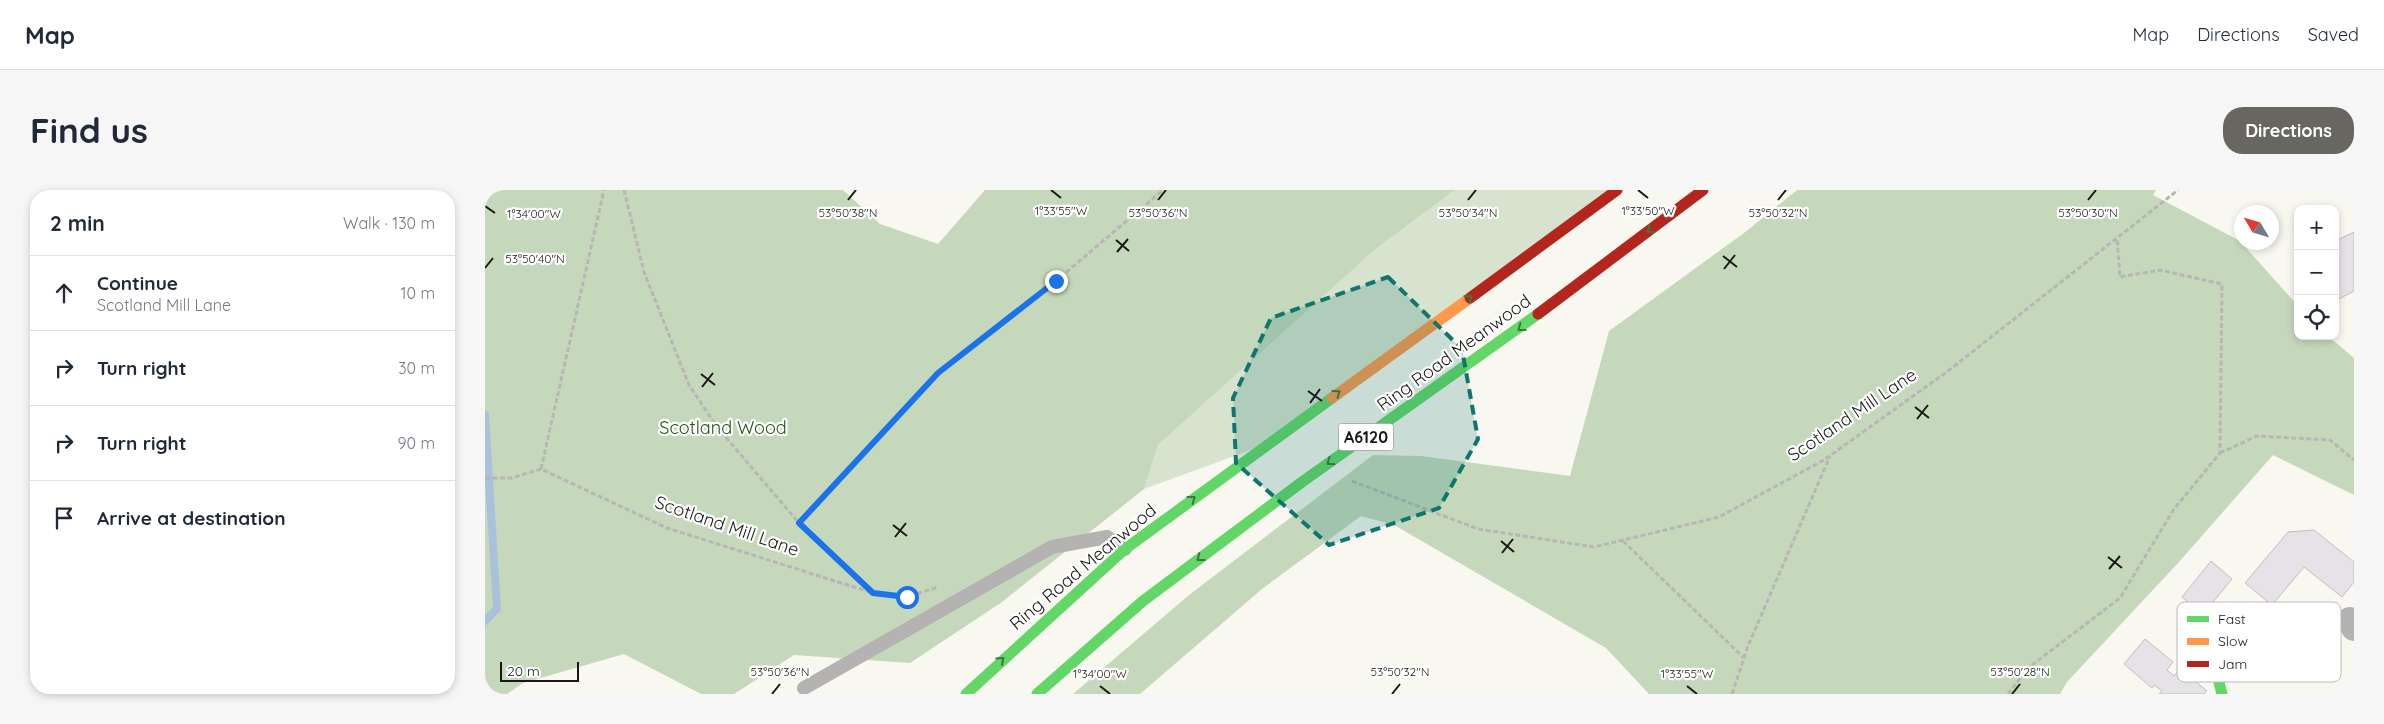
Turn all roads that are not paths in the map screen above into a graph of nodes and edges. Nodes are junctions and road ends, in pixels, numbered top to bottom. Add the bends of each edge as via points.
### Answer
1 (1617, 190) edge
2 (1703, 190) edge
3 (1125, 549) junction
4 (2218, 682) edge
5 (804, 688) dead end
6 (966, 694) edge
7 (1037, 694) edge
8 (2222, 694) edge

3 -> 1 main road, Ring Road Meanwood / A6120
2 -> 7 main road, Ring Road Meanwood / A6120 via 1500,343 1331,461 1143,601
3 - 5 lane via 1107,537 1052,547
6 -> 3 main road, Ring Road Meanwood / A6120
4 - 8 main road

